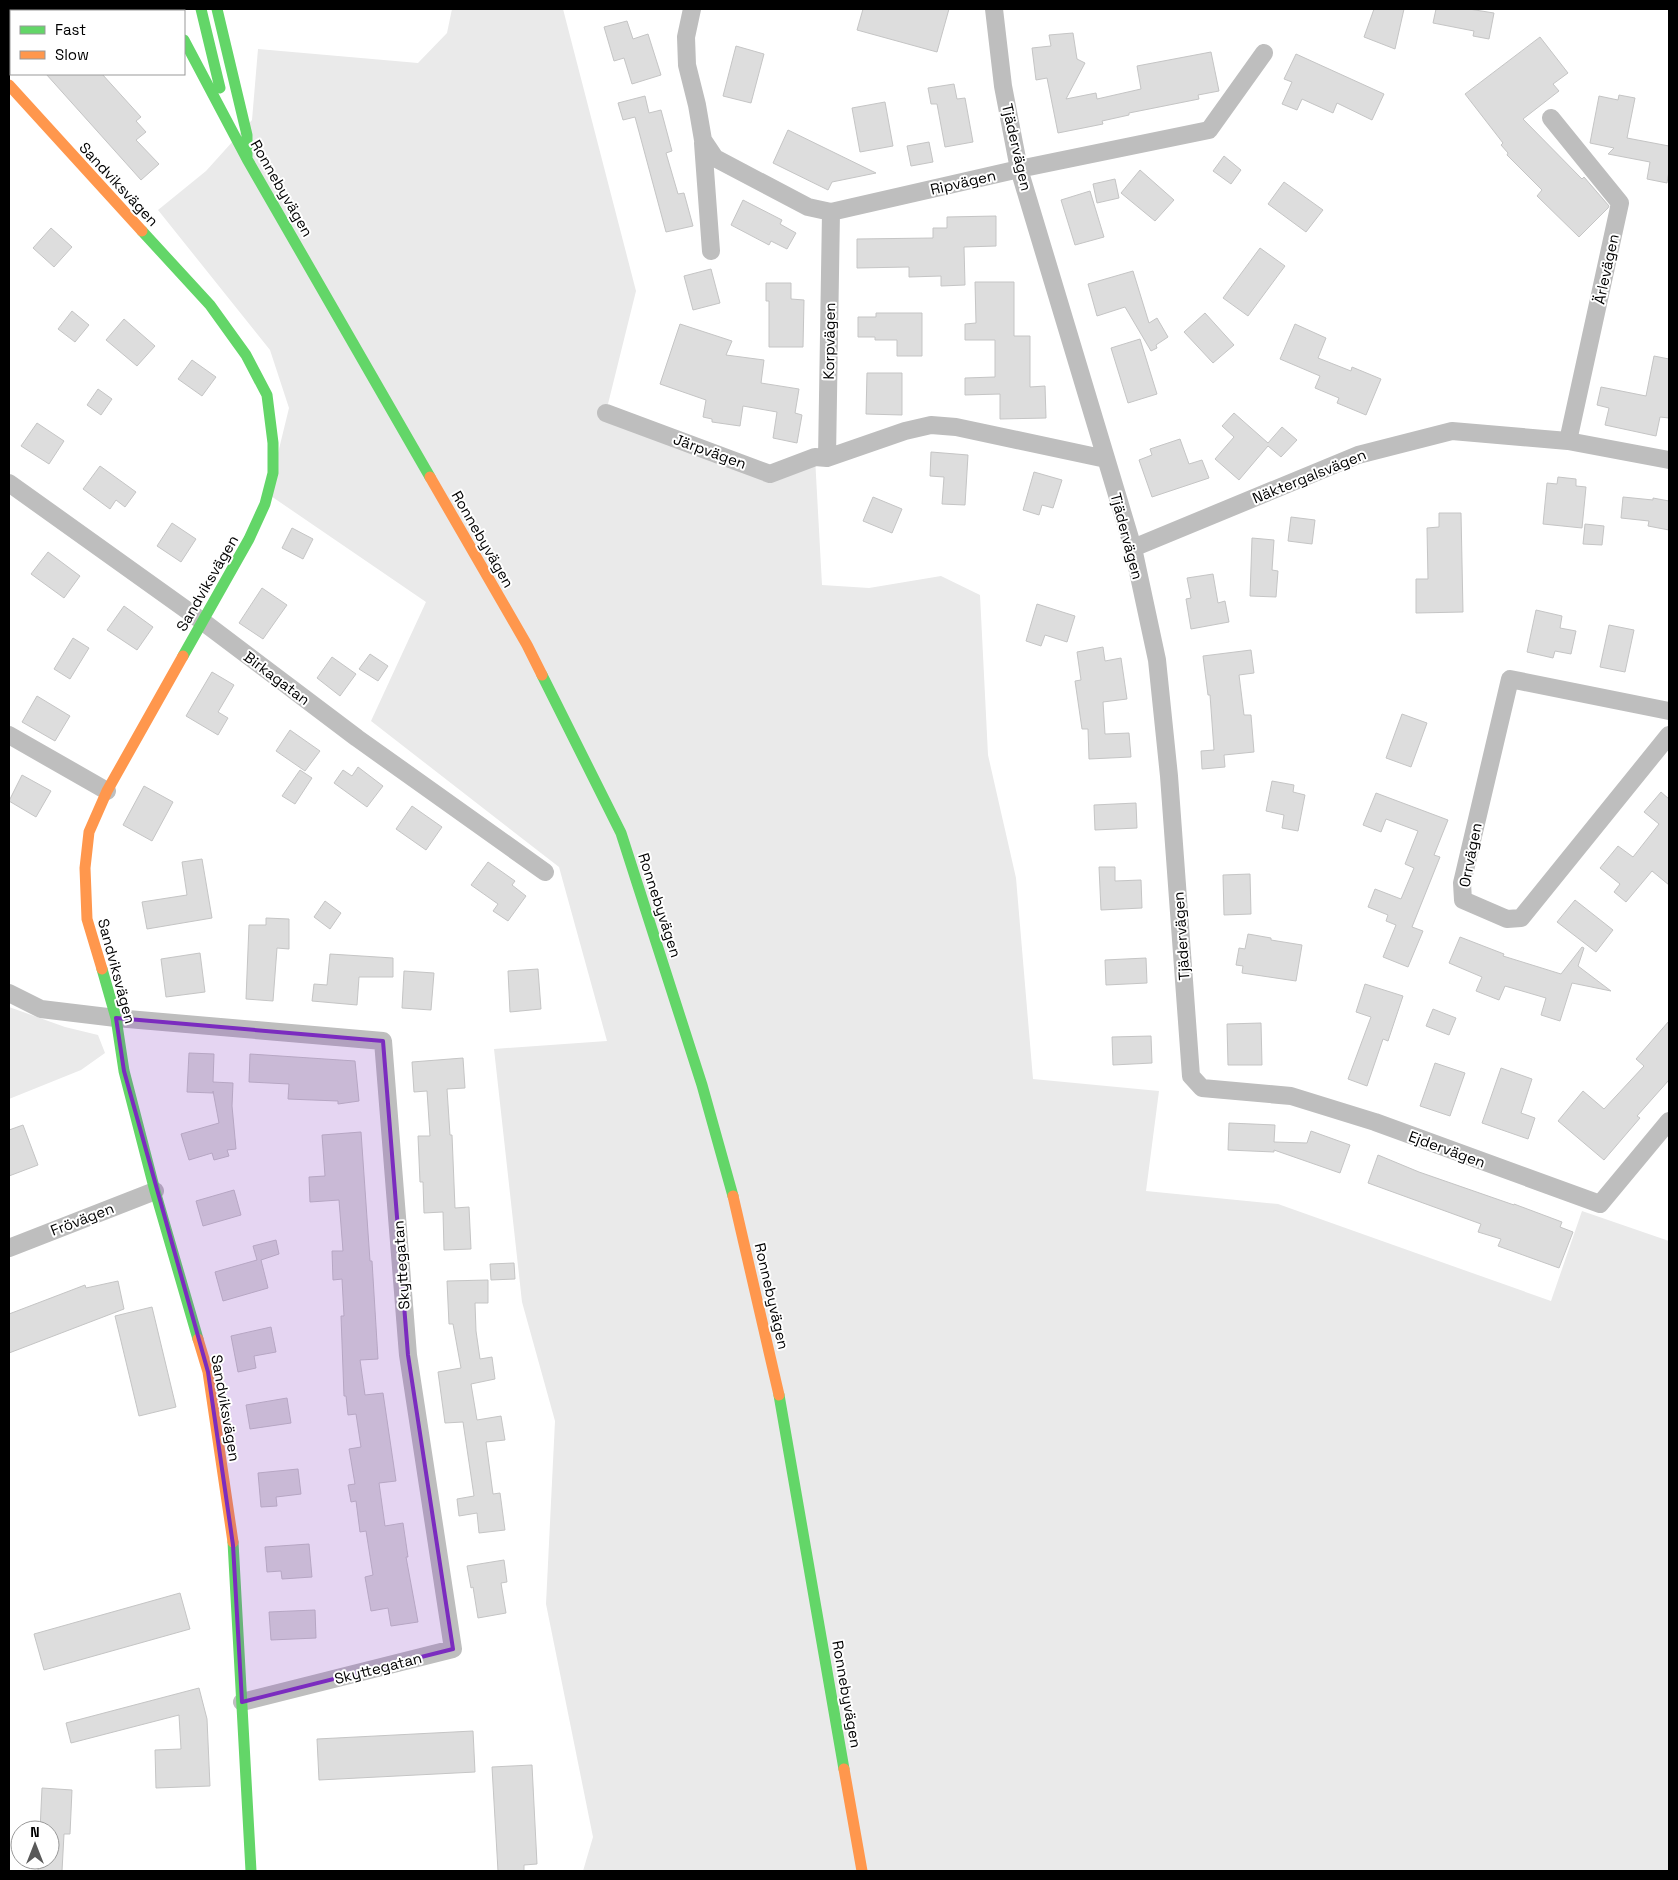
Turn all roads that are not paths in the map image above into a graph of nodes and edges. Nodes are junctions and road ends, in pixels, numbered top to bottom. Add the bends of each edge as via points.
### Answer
1 (201, 9) edge
2 (217, 9) edge
3 (994, 9) edge
4 (690, 16) edge
5 (185, 42) edge
6 (1264, 53) dead end
7 (9, 84) edge
8 (1551, 118) dead end
9 (227, 122) junction
10 (703, 140) junction
11 (248, 159) junction
12 (1020, 169) junction
13 (831, 212) junction
14 (711, 251) dead end
15 (606, 412) dead end
16 (1568, 441) junction
17 (821, 458) junction
18 (1106, 459) junction
19 (1669, 460) edge
20 (9, 483) edge
21 (1133, 548) junction
22 (202, 621) junction
23 (1669, 711) edge
24 (9, 735) edge
25 (1669, 735) edge
26 (107, 791) junction
27 (544, 872) dead end
28 (9, 993) edge
29 (116, 1018) junction
30 (1191, 1076) joint
31 (1669, 1121) edge
32 (155, 1191) junction
33 (9, 1248) edge
34 (242, 1702) junction
35 (251, 1871) edge
36 (862, 1871) edge

1 - 9 main road
2 - 11 main road via 247,135
3 - 12 street, Tjädervägen via 1003,86
4 - 10 street, Ripvägen via 688,65
5 - 9 main road, Ronnebyvägen
6 - 12 street, Ripvägen via 1209,130
7 - 22 main road, Sandviksvägen via 210,304 246,355 267,395 273,473 265,504 249,539
8 - 16 street, Ärlevägen via 1620,203
9 - 11 main road, Ronnebyvägen
10 - 13 street, Ripvägen via 715,158 808,207
10 - 14 street, Ripvägen
11 - 36 main road, Ronnebyvägen via 527,645 621,833 702,1085 754,1280 779,1392
12 - 13 street, Ripvägen
12 - 18 street, Tjädervägen
13 - 17 street, Korpvägen
15 - 17 street, Järpvägen via 770,474
16 - 19 street, Näktergalsvägen
16 - 21 street, Näktergalsvägen via 1452,431 1358,455
17 - 18 street, Järpvägen via 905,430 931,425 956,426
18 - 21 street, Tjädervägen
20 - 22 street, Birkagatan
21 - 30 street, Tjädervägen via 1157,660 1169,776
22 - 26 main road, Sandviksvägen
22 - 27 street, Birkagatan via 357,738
23 - 25 street, Orrvägen via 1510,679 1462,883 1464,900 1507,919 1521,918
24 - 26 street
26 - 29 main road, Sandviksvägen via 89,832 85,868 87,919
28 - 29 street, Skyttegatan via 41,1009
29 - 32 main road, Sandviksvägen via 124,1071
29 - 34 street, Skyttegatan via 383,1041 408,1355 453,1649
30 - 31 street, Ejdervägen via 1202,1088 1291,1096 1375,1122 1600,1204
32 - 33 street, Frövägen
32 - 34 main road, Sandviksvägen via 208,1372 233,1545
34 - 35 main road, Sandviksvägen

